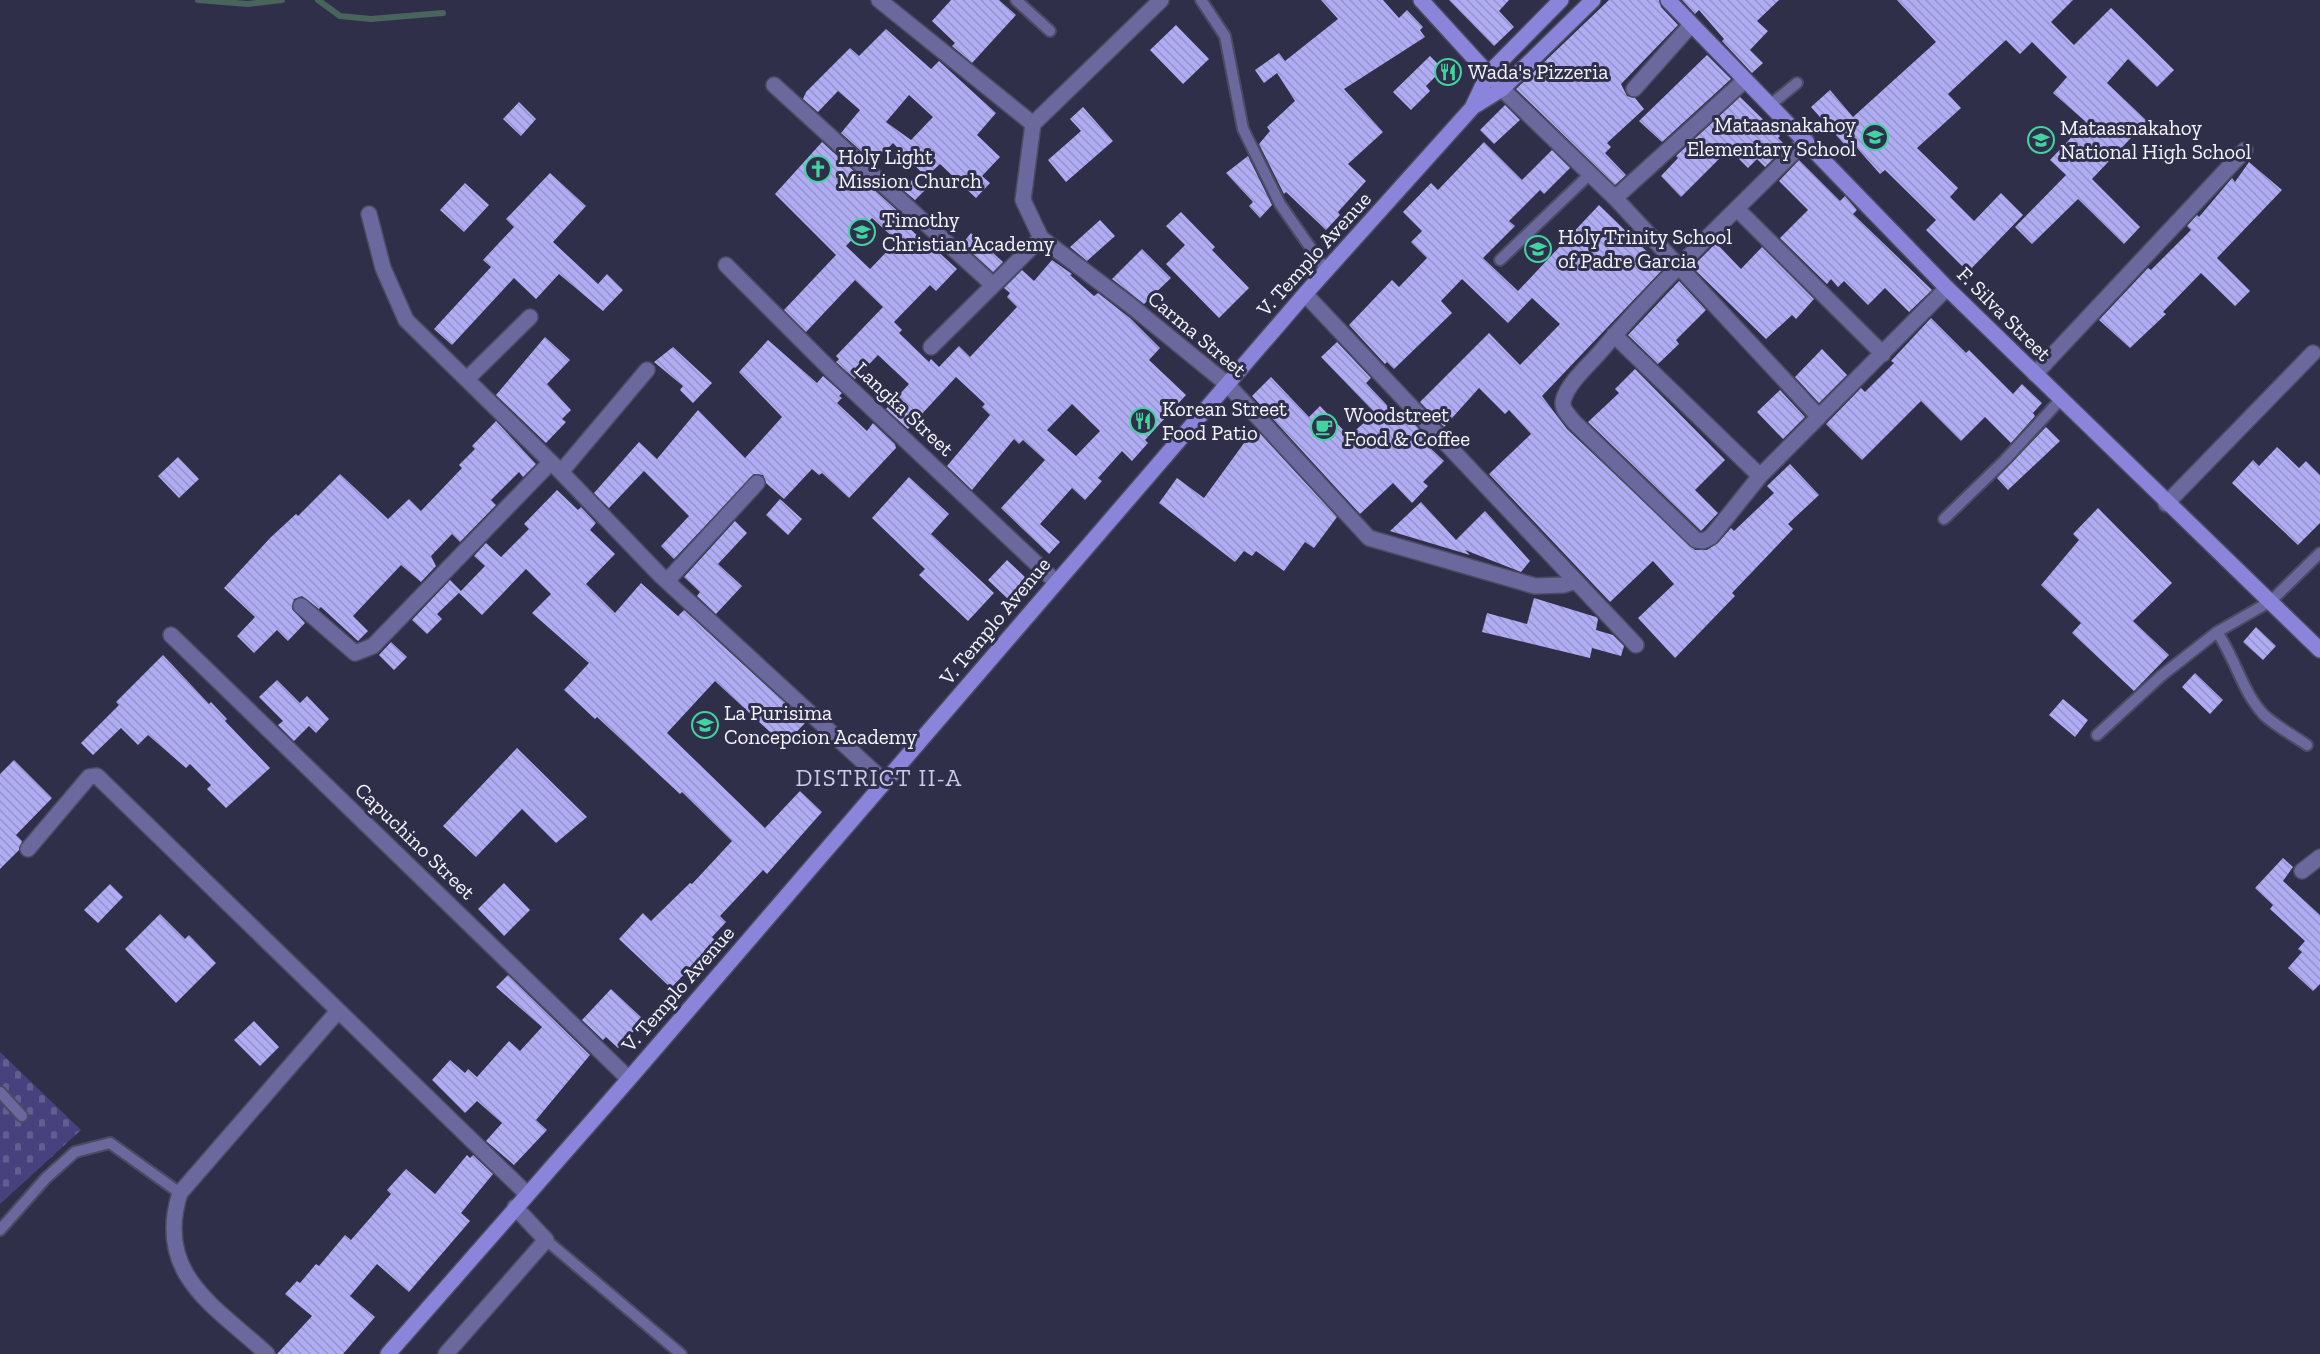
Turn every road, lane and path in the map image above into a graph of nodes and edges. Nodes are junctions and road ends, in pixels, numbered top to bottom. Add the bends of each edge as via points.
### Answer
1 (879, 0) edge
2 (1016, 0) edge
3 (1161, 0) edge
4 (1201, 0) edge
5 (1421, 0) edge
6 (1561, 0) edge
7 (1593, 0) edge
8 (1668, 0) edge
9 (1691, 25) junction
10 (1050, 31) dead end
11 (1488, 74) junction
12 (1745, 80) junction
13 (1797, 83) dead end
14 (774, 85) dead end
15 (1502, 89) junction
16 (1634, 89) dead end
17 (1770, 105) junction
18 (1472, 108) junction
19 (1033, 124) junction
20 (1806, 140) junction
21 (2246, 150) dead end
22 (1590, 174) junction
23 (1615, 198) junction
24 (1737, 209) junction
25 (369, 214) dead end
26 (1041, 238) junction
27 (1500, 260) dead end
28 (726, 265) dead end
29 (1678, 269) junction
30 (1326, 270) junction
31 (992, 284) junction
32 (1947, 288) junction
33 (1305, 294) junction
34 (530, 317) dead end
35 (1614, 335) junction
36 (931, 347) dead end
37 (2313, 353) dead end
38 (1883, 354) junction
39 (647, 370) dead end
40 (2035, 374) junction
41 (467, 378) junction
42 (1227, 384) junction
43 (2060, 400) junction
44 (1820, 417) junction
45 (556, 467) junction
46 (1760, 476) junction
47 (757, 483) dead end
48 (2166, 504) junction
49 (1944, 519) dead end
50 (2320, 553) edge
51 (667, 581) junction
52 (1576, 581) junction
53 (1056, 582) junction
54 (2271, 601) junction
55 (301, 606) dead end
56 (2217, 632) junction
57 (171, 635) dead end
58 (1636, 645) dead end
59 (2320, 650) edge
60 (2097, 735) dead end
61 (2307, 745) dead end
62 (885, 782) junction
63 (28, 849) dead end
64 (2320, 857) edge
65 (2302, 871) dead end
66 (338, 1011) junction
67 (629, 1079) junction
68 (0, 1092) edge
69 (22, 1116) dead end
70 (180, 1193) junction
71 (526, 1193) junction
72 (514, 1207) junction
73 (0, 1230) edge
74 (546, 1240) junction
75 (267, 1354) edge
76 (388, 1354) edge
77 (446, 1354) edge
78 (681, 1354) edge

1 - 19 street
2 - 10 lane
3 - 19 street
4 - 30 lane via 1226,36 1243,129 1280,204
5 - 11 main road
6 - 11 main road, V. Templo Avenue
7 - 15 main road, V. Templo Avenue
8 - 9 main road, F. Silva Street
9 - 12 main road, F. Silva Street
9 - 16 street
11 - 15 main road
11 - 18 main road, V. Templo Avenue
12 - 17 main road, F. Silva Street
12 - 23 street
13 - 17 lane
14 - 31 street
15 - 18 main road, V. Templo Avenue
15 - 22 street
17 - 20 main road, F. Silva Street
18 - 30 main road, V. Templo Avenue
19 - 26 street, Carma Street via 1023,200
20 - 24 street
20 - 32 main road, F. Silva Street
21 - 40 street
22 - 23 street
22 - 27 lane
23 - 29 street
24 - 29 street
24 - 38 street
25 - 41 street via 383,268 406,320
26 - 31 street
26 - 42 street, Carma Street
28 - 53 street, Langka Street
29 - 35 street
29 - 44 street
30 - 33 main road, V. Templo Avenue
31 - 36 street
32 - 38 street
32 - 40 main road, F. Silva Street
33 - 42 main road, V. Templo Avenue
33 - 52 street
34 - 41 street
35 - 46 street
35 - 46 street via 1566,392 1564,409 1698,542 1711,537
37 - 48 street
38 - 44 street
39 - 45 street
40 - 43 main road, F. Silva Street
41 - 45 street
42 - 52 street, Carma Street via 1370,538 1535,586
42 - 53 main road, V. Templo Avenue
43 - 48 main road, F. Silva Street
43 - 49 lane
44 - 46 street
45 - 51 street
45 - 55 street via 365,651 355,653
47 - 51 street
48 - 54 main road, F. Silva Street
50 - 54 lane
51 - 62 street
52 - 58 street
53 - 62 main road, V. Templo Avenue
54 - 56 lane
54 - 59 main road, F. Silva Street
56 - 60 lane via 2161,676
56 - 61 lane via 2263,713
57 - 67 street, Capuchino Street
62 - 67 main road, V. Templo Avenue
63 - 66 street via 89,777 97,776
64 - 65 street
66 - 70 street
66 - 71 street
67 - 71 main road, V. Templo Avenue
68 - 69 lane
70 - 73 lane via 110,1143 75,1152
70 - 75 street via 172,1227 178,1263 194,1286
71 - 72 main road, V. Templo Avenue
72 - 74 street
72 - 76 main road, V. Templo Avenue
74 - 77 street
74 - 78 lane

